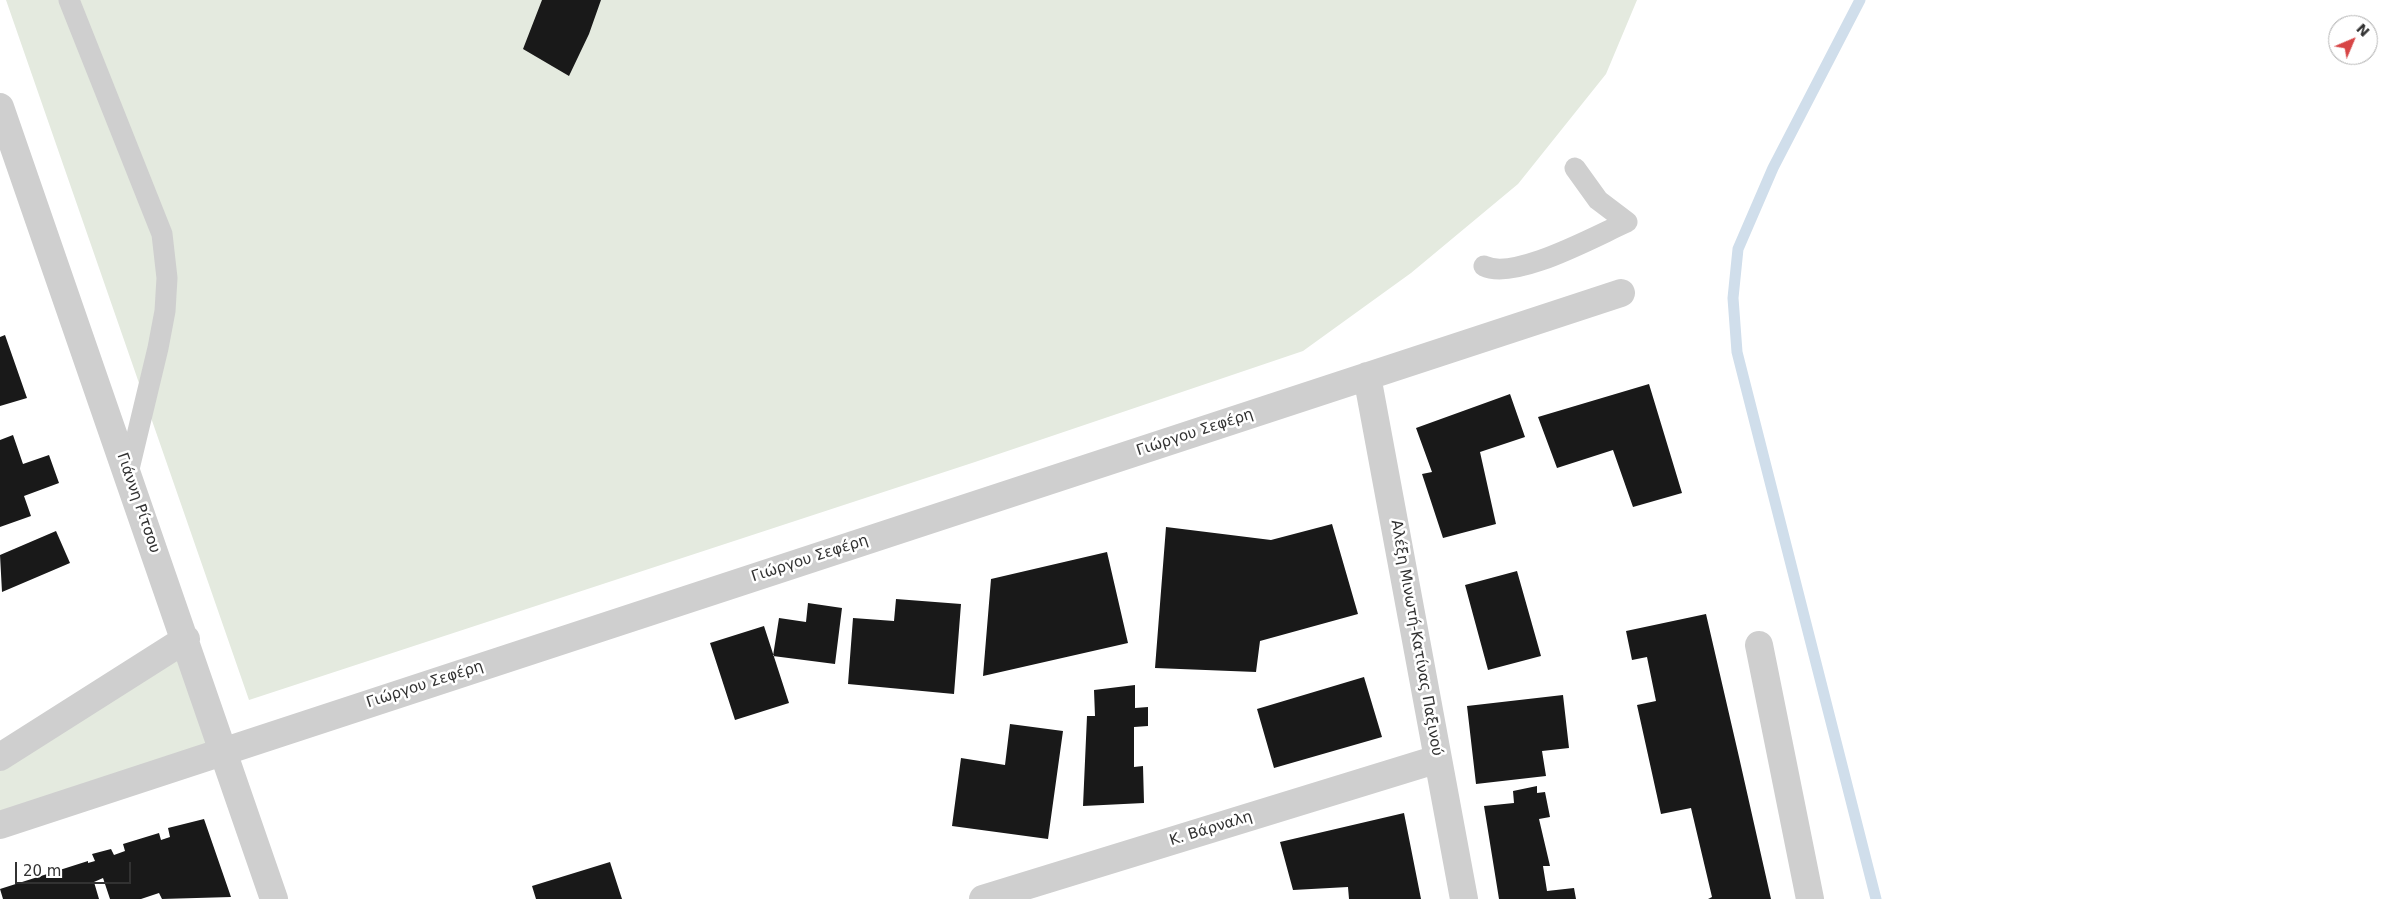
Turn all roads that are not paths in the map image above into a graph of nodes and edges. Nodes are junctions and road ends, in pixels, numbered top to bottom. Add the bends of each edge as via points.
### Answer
1 (69, 0) edge
2 (0, 107) edge
3 (1575, 168) dead end
4 (1484, 266) dead end
5 (1621, 293) dead end
6 (1367, 376) junction
7 (128, 473) junction
8 (186, 639) junction
9 (1758, 645) dead end
10 (225, 751) junction
11 (0, 757) edge
12 (1438, 759) junction
13 (0, 825) edge
14 (274, 899) edge
15 (983, 899) edge
16 (1464, 899) edge
17 (1810, 899) edge

1 - 7 lane via 162,234 167,278 165,311
2 - 7 street, Γιάννη Ρίτσου
3 - 4 lane via 1598,200 1627,222 1525,266 1498,270
5 - 6 street, Γιώργου Σεφέρη
6 - 10 street, Γιώργου Σεφέρη
6 - 12 street, Αλέξη Μινωτή-Κατίνας Παξινού
7 - 8 street, Γιάννη Ρίτσου
8 - 10 street, Γιάννη Ρίτσου
8 - 11 street
9 - 17 street
10 - 13 street, Γιώργου Σεφέρη
10 - 14 street, Γιάννη Ρίτσου
12 - 15 street, Κ. Βάρναλη
12 - 16 street, Αλέξη Μινωτή-Κατίνας Παξινού

